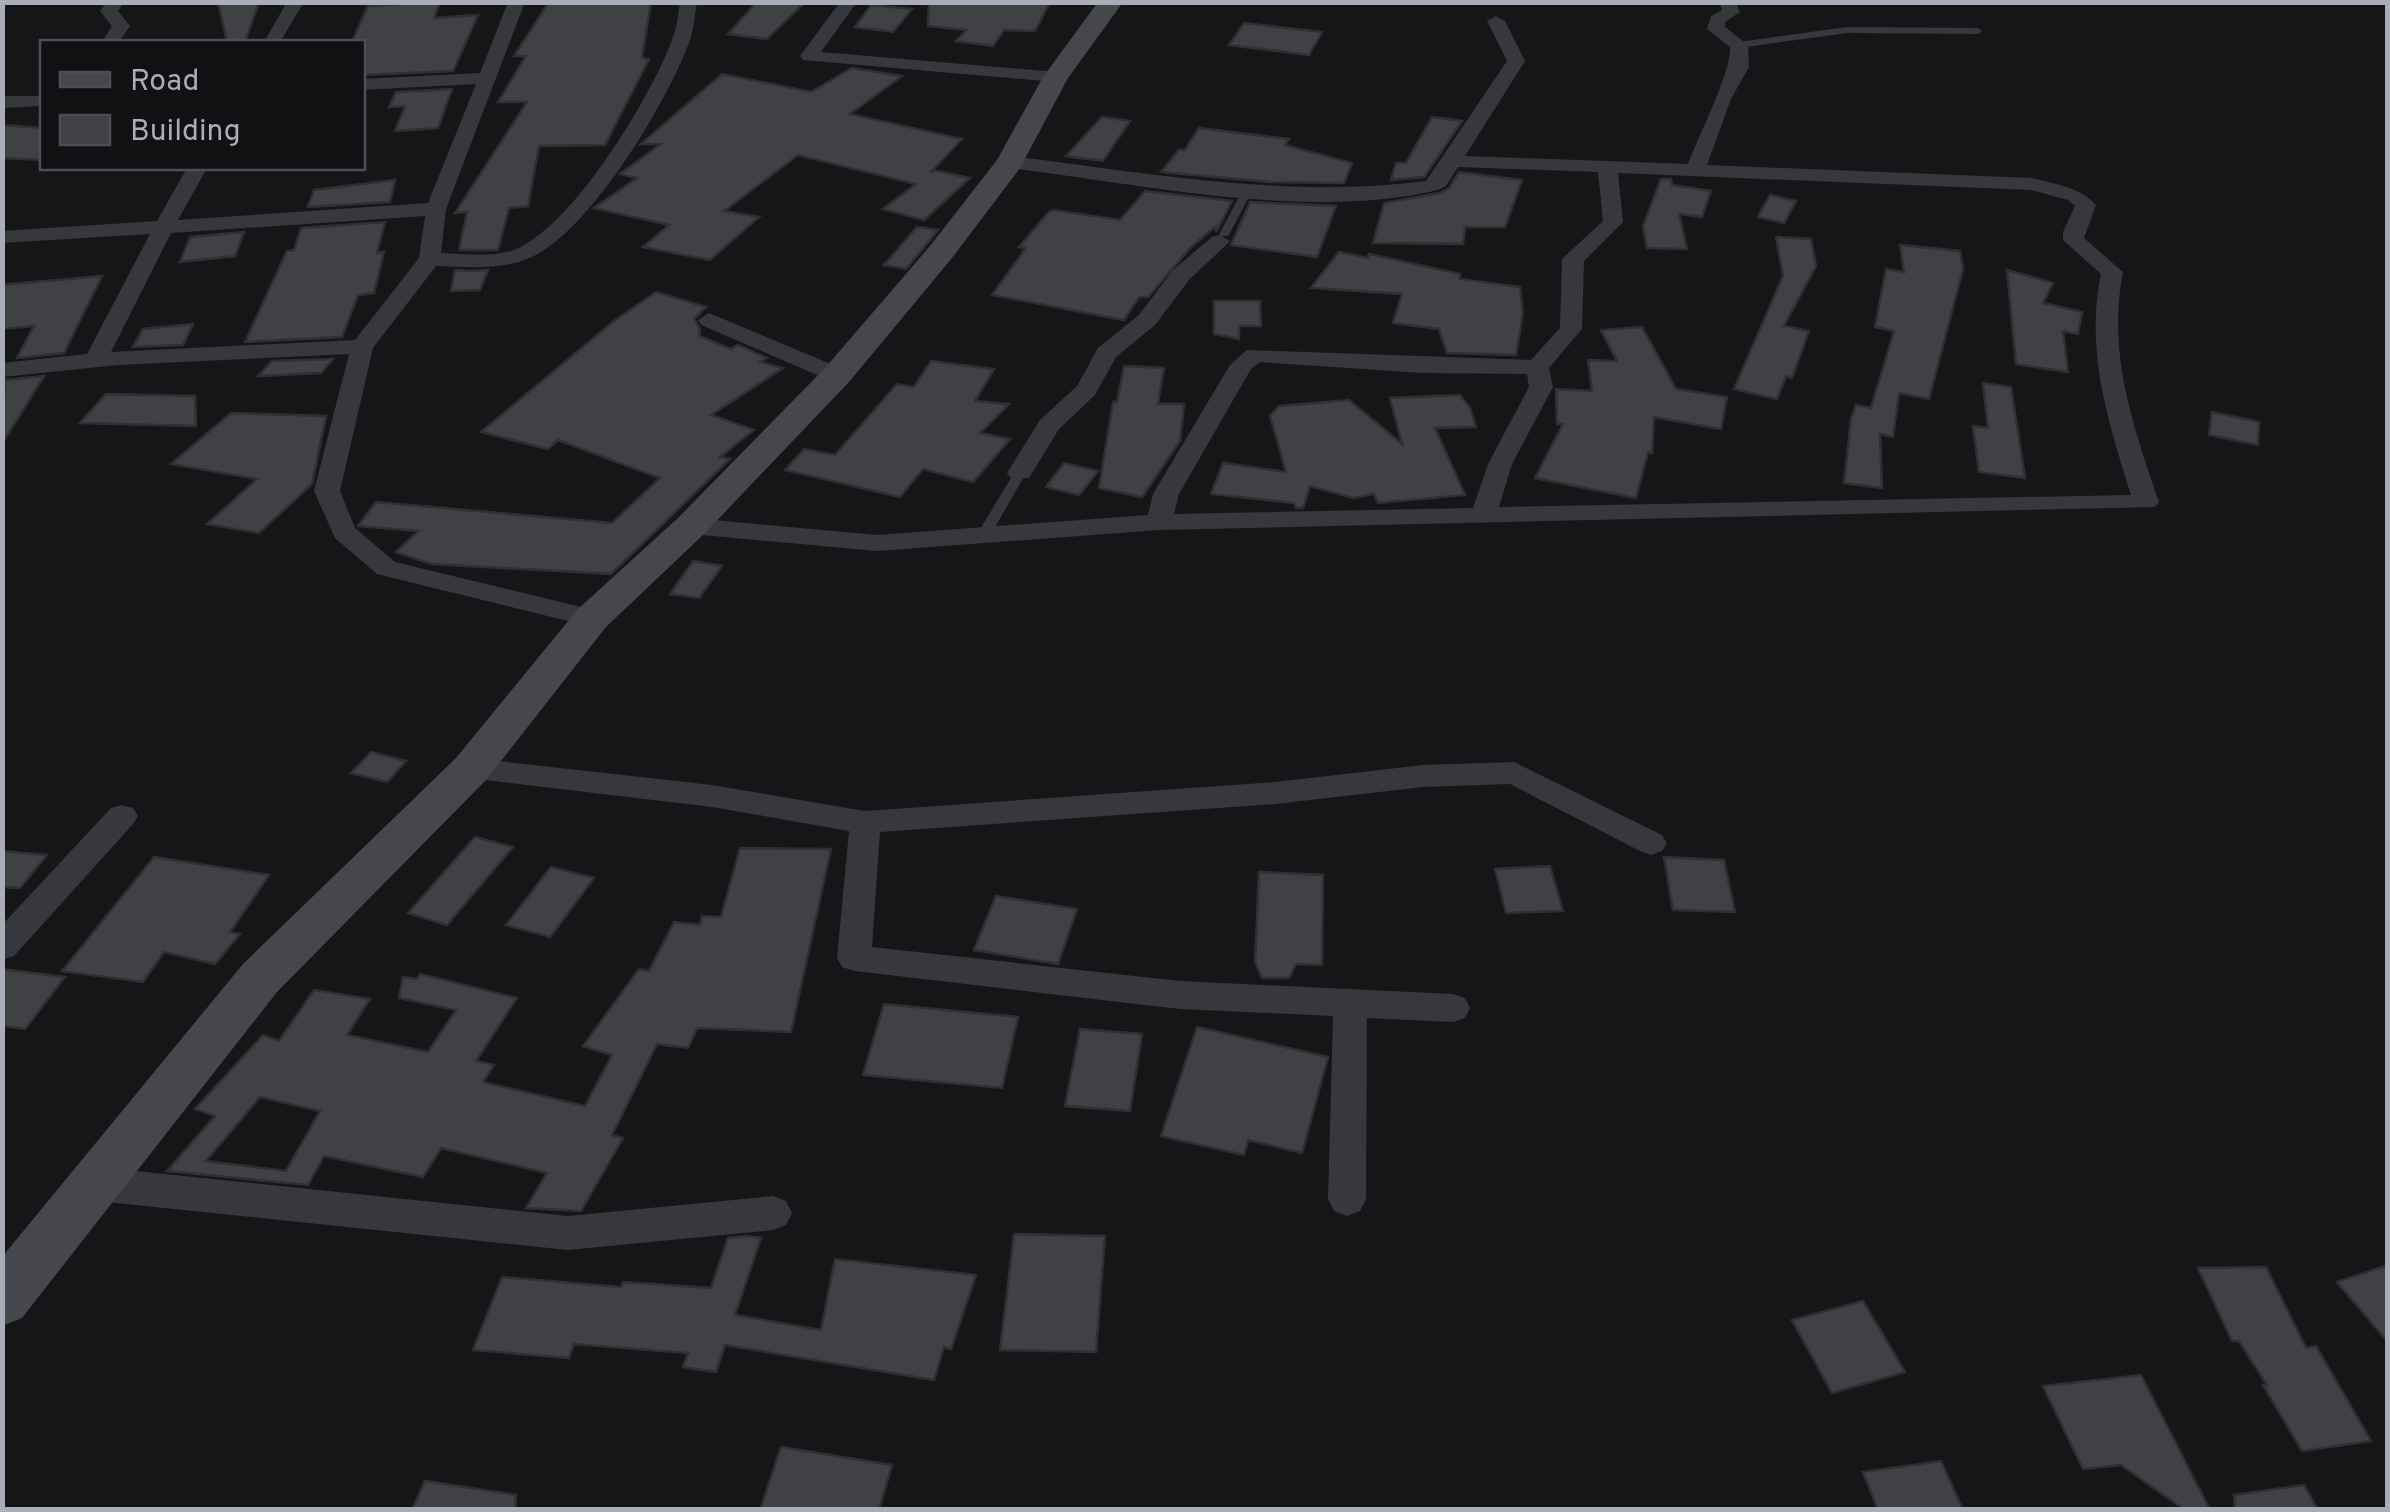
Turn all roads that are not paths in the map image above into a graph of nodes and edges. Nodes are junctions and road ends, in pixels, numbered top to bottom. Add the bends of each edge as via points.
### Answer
1 (116, 2) edge
2 (296, 2) edge
3 (517, 2) edge
4 (689, 2) edge
5 (849, 2) edge
6 (1111, 2) edge
7 (1726, 2) edge
8 (1496, 21) dead end
9 (1978, 32) dead end
10 (112, 40) edge
11 (273, 40) edge
12 (1739, 45) junction
13 (1056, 77) junction
14 (487, 78) junction
15 (365, 85) edge
16 (40, 101) edge
17 (2, 102) edge
18 (1452, 161) junction
19 (1010, 162) junction
20 (1608, 169) junction
21 (196, 170) edge
22 (1695, 170) junction
23 (1248, 189) junction
24 (436, 209) junction
25 (164, 227) junction
26 (2, 237) edge
27 (1222, 238) joint
28 (430, 259) junction
29 (709, 320) dead end
30 (362, 347) junction
31 (94, 361) junction
32 (1536, 367) junction
33 (2, 370) edge
34 (837, 375) junction
35 (1020, 472) joint
36 (1484, 514) junction
37 (1160, 522) junction
38 (691, 526) junction
39 (983, 536) junction
40 (592, 618) junction
41 (470, 770) junction
42 (122, 816) dead end
43 (865, 822) junction
44 (1651, 844) dead end
45 (2, 948) edge
46 (1350, 1003) junction
47 (1453, 1008) dead end
48 (96, 1184) junction
49 (1347, 1199) dead end
50 (773, 1213) dead end
51 (2, 1300) edge

1 - 10 street via 110,11 121,26
2 - 11 street
3 - 14 street
4 - 28 street via 682,39 656,90 574,215 549,240 520,255
5 - 13 street via 810,56
6 - 13 street
7 - 12 street via 1731,12 1716,28
8 - 18 street via 1516,61
9 - 12 lane via 1847,30
12 - 22 street via 1740,67
13 - 19 street
14 - 15 street
14 - 24 street
16 - 17 street
18 - 20 street
18 - 23 street via 1439,182 1420,188 1345,194
19 - 23 street
19 - 34 street
20 - 22 street
20 - 32 street via 1613,222 1573,259 1570,330
21 - 25 street
22 - 36 street via 2032,184 2075,196 2086,205 2074,240 2112,272 2104,313 2113,396 2146,502
23 - 27 lane
24 - 25 street
24 - 28 street
25 - 26 street
25 - 31 street
27 - 35 street via 1181,275 1147,320 1106,353 1087,390 1049,425
28 - 30 street
29 - 34 street
30 - 31 street
30 - 40 street via 326,491 344,532 386,568
31 - 33 street
32 - 36 street via 1541,387 1500,464
32 - 37 street via 1255,355 1242,364 1166,494
34 - 38 street
35 - 39 lane
36 - 37 street
37 - 39 street
38 - 39 street via 877,543
38 - 40 street
40 - 41 street
41 - 43 street via 712,796
41 - 48 street via 260,978
42 - 45 street
43 - 44 street via 1514,773
43 - 46 street via 854,958 1180,995
46 - 47 street
46 - 49 street
48 - 50 street via 568,1233
48 - 51 street

